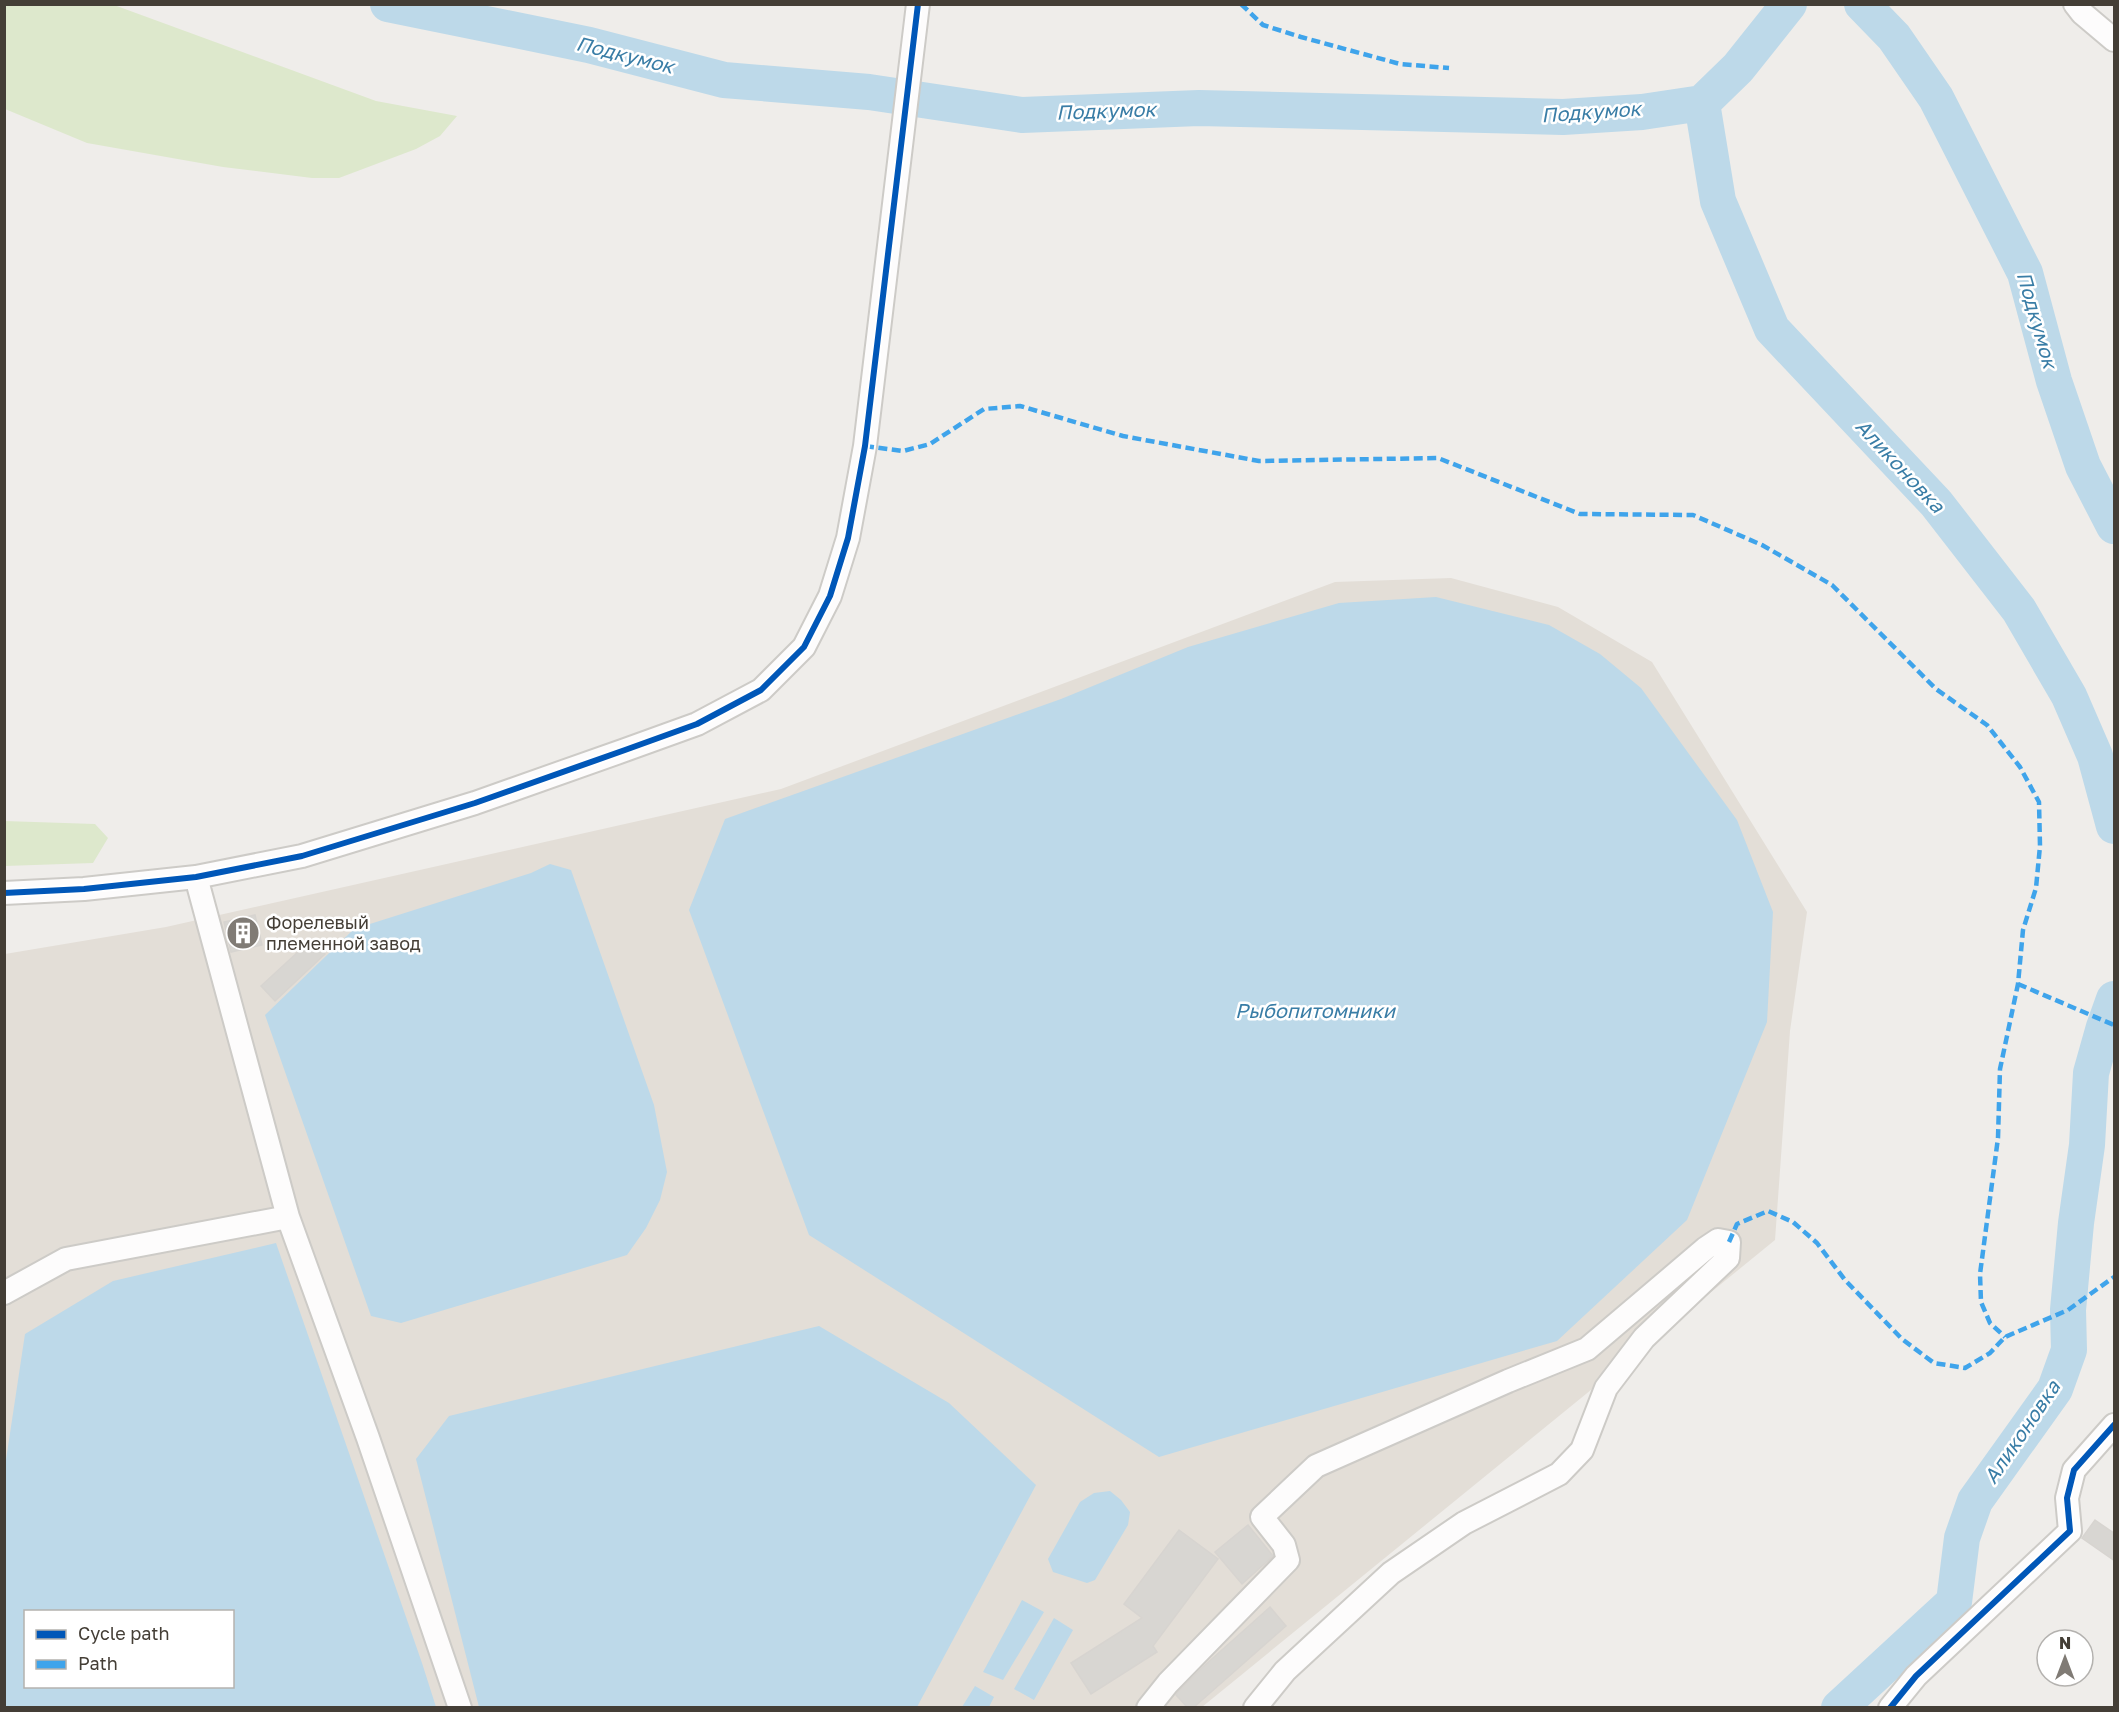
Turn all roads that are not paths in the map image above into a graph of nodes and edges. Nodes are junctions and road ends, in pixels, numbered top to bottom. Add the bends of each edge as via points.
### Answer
1 (918, 4) edge
2 (2075, 4) edge
3 (2115, 40) edge
4 (196, 878) junction
5 (4, 893) edge
6 (288, 1217) junction
7 (4, 1293) edge
8 (2115, 1425) edge
9 (460, 1707) edge
10 (1148, 1707) edge
11 (1255, 1707) edge
12 (1890, 1707) edge

1 - 4 street via 865,446 848,538 830,596 804,647 761,690 697,724 475,803 302,856
2 - 3 street
4 - 5 street
4 - 6 street
6 - 7 street via 66,1259
6 - 9 street
8 - 12 street via 2074,1470 2067,1498 2070,1531 1916,1676
10 - 11 street via 1288,1560 1284,1545 1262,1517 1316,1466 1587,1349 1706,1248 1718,1240 1729,1242 1728,1258 1644,1338 1606,1388 1582,1450 1559,1474 1464,1523 1391,1573 1285,1671

